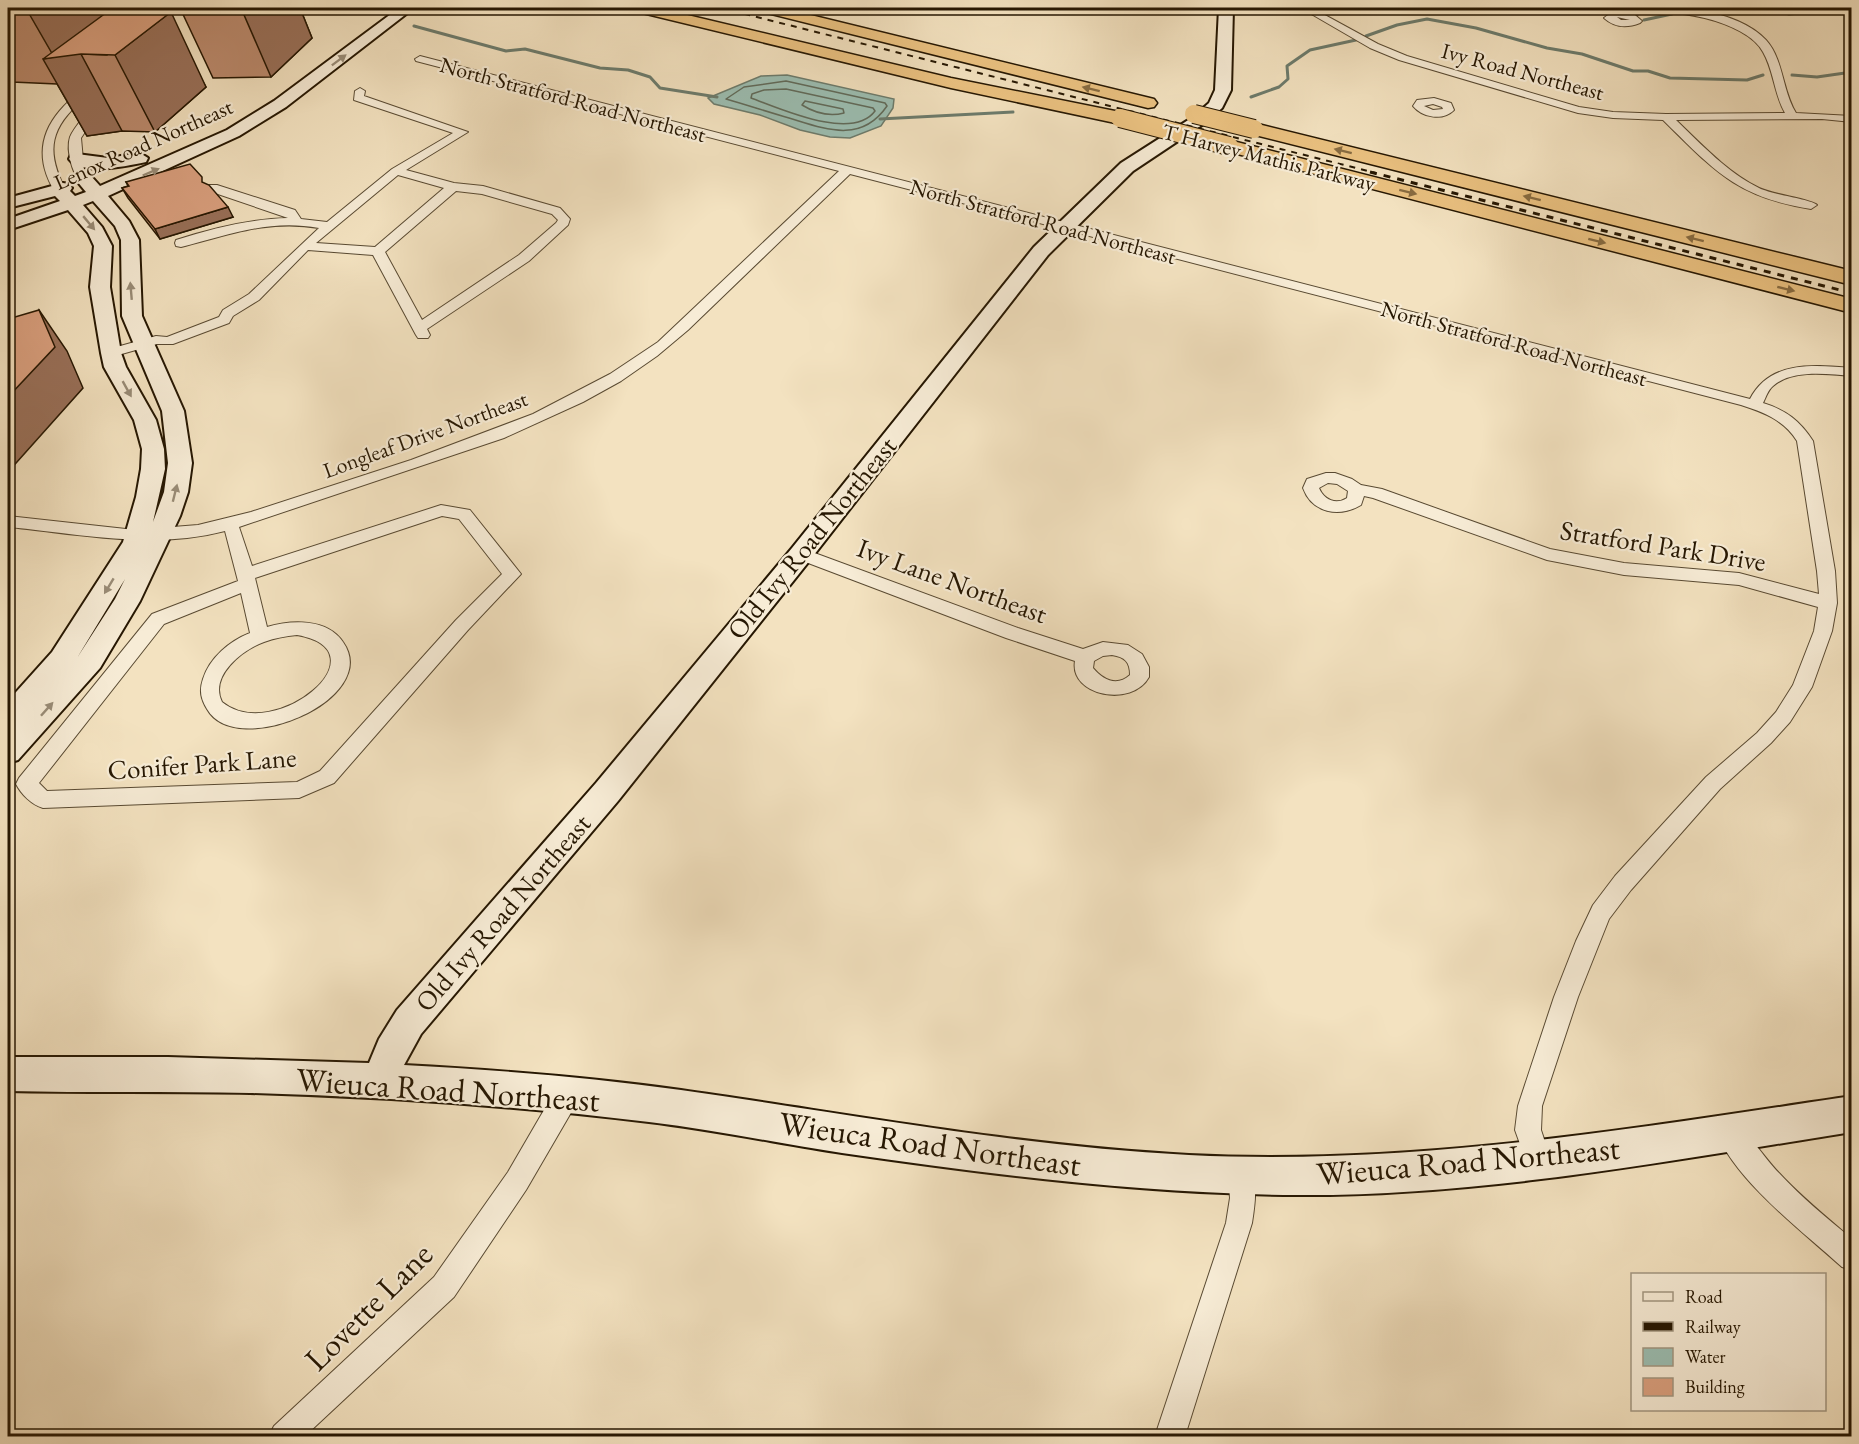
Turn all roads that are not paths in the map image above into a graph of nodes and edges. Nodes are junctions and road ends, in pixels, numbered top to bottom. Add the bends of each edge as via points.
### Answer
1 (407, 8) edge
2 (640, 8) edge
3 (687, 8) edge
4 (765, 8) edge
5 (813, 8) edge
6 (1226, 8) edge
7 (1306, 8) edge
8 (1626, 14) dead end
9 (967, 58) junction
10 (420, 59) dead end
11 (1461, 76) junction
12 (102, 82) edge
13 (360, 91) dead end
14 (1445, 95) dead end
15 (102, 102) edge
16 (1792, 116) junction
17 (1666, 117) junction
18 (1120, 118) junction
19 (1851, 119) edge
20 (173, 144) dead end
21 (77, 159) junction
22 (140, 159) junction
23 (846, 170) junction
24 (396, 171) junction
25 (85, 180) junction
26 (453, 187) junction
27 (213, 188) edge
28 (97, 194) junction
29 (53, 196) junction
30 (8, 203) edge
31 (70, 204) junction
32 (1811, 205) dead end
33 (8, 214) edge
34 (297, 222) junction
35 (8, 225) edge
36 (328, 226) junction
37 (1064, 227) junction
38 (181, 243) dead end
39 (305, 246) junction
40 (378, 251) junction
41 (1851, 278) edge
42 (1851, 306) edge
43 (150, 341) junction
44 (111, 353) junction
45 (1851, 372) edge
46 (1754, 406) junction
47 (1356, 490) dead end
48 (8, 521) edge
49 (230, 525) junction
50 (148, 535) junction
51 (801, 554) junction
52 (246, 579) junction
53 (1828, 603) junction
54 (261, 635) junction
55 (1085, 657) dead end
56 (8, 719) edge
57 (8, 752) edge
58 (8, 1074) edge
59 (381, 1080) junction
60 (567, 1095) junction
61 (1851, 1114) edge
62 (1729, 1132) junction
63 (1538, 1160) junction
64 (1241, 1175) junction
65 (1851, 1257) edge
66 (284, 1437) edge
67 (1170, 1437) edge

28 -> 1 main road, Lenox Road Northeast via 186,156 260,118
2 - 18 highway via 951,83
3 - 18 highway, T Harvey Mathis Parkway
4 - 9 highway, T Harvey Mathis Parkway
5 - 9 highway
6 - 37 main road, Old Ivy Road Northeast via 1223,90 1216,105 1127,167
7 - 11 street, Ivy Road Northeast via 1387,52
8 - 16 street via 1655,10 1686,13 1727,21 1752,34 1762,43 1775,68 1785,106
41 -> 9 highway, T Harvey Mathis Parkway, bridge
10 - 23 street, North Stratford Road Northeast
11 - 14 street
11 - 17 street, Ivy Road Northeast via 1578,110
12 - 29 street via 59,119 47,140
13 - 24 street via 358,98 462,132
15 - 21 street via 75,138
16 - 17 street, Ivy Road Northeast
16 - 19 street, Ivy Road Northeast
17 - 32 street via 1726,174 1775,198
18 -> 42 highway, T Harvey Mathis Parkway, bridge
20 - 22 main road, Lenox Road Northeast
21 - 22 main road via 104,164
21 - 25 street via 78,172
22 - 25 main road, Lenox Road Northeast
23 - 37 street, North Stratford Road Northeast
23 - 49 street, Longleaf Drive Northeast via 685,326 653,352 586,395 488,440
24 - 26 street
24 - 36 street
25 - 28 main road
25 - 29 main road, Lenox Road Northeast
26 - 40 street
26 - 40 street via 494,192 556,211 564,219 524,258 421,332
27 - 34 street via 291,213
28 - 31 main road, Lenox Road Northeast
43 -> 28 main road via 132,316 130,240 123,225
29 - 30 main road, Lenox Road Northeast
29 - 31 main road
29 - 33 main road
31 - 35 main road, Lenox Road Northeast
31 -> 44 main road via 96,231 103,246 100,287
34 - 36 street
34 - 38 street via 226,229
36 - 39 street
37 - 46 street, North Stratford Road Northeast
37 - 51 main road, Old Ivy Road Northeast via 1004,296
39 - 40 street
39 - 43 street via 254,297 228,313 224,320 168,341
43 - 44 street
50 -> 43 main road via 176,492 180,463 173,411
44 -> 50 main road via 145,420 153,449
45 - 46 street via 1792,372 1768,382
46 - 53 street, North Stratford Road Northeast via 1783,417 1805,441
47 - 53 street, Stratford Park Drive via 1576,561 1740,579
48 - 50 street, Longleaf Drive Northeast
49 - 50 street, Longleaf Drive Northeast
49 - 52 street
50 -> 56 main road via 62,659
57 -> 50 main road via 90,661 127,601
51 - 55 street, Ivy Lane Northeast
51 - 59 main road, Old Ivy Road Northeast via 607,792 409,1022 391,1051
52 - 52 street, Conifer Park Lane via 158,619 27,783 43,800 299,790 327,777 512,573 464,514 441,510
52 - 54 street
53 - 63 street, North Stratford Road Northeast via 1823,631 1802,687 1783,717 1705,791 1601,912 1573,978 1530,1106 1528,1130
54 - 54 street via 297,628 327,635 338,645 338,674 321,695 293,712 264,721 228,718 215,709 208,695 210,680 233,651
58 - 59 main road, Wieuca Road Northeast
59 - 60 main road, Wieuca Road Northeast
60 - 64 main road, Wieuca Road Northeast via 1045,1161 1170,1173
60 - 66 street, Lovette Lane via 517,1181 444,1287
61 - 62 main road, Wieuca Road Northeast
62 - 63 main road, Wieuca Road Northeast
62 - 65 street via 1749,1162 1776,1191
63 - 64 main road, Wieuca Road Northeast via 1394,1173
64 - 67 street via 1239,1223

